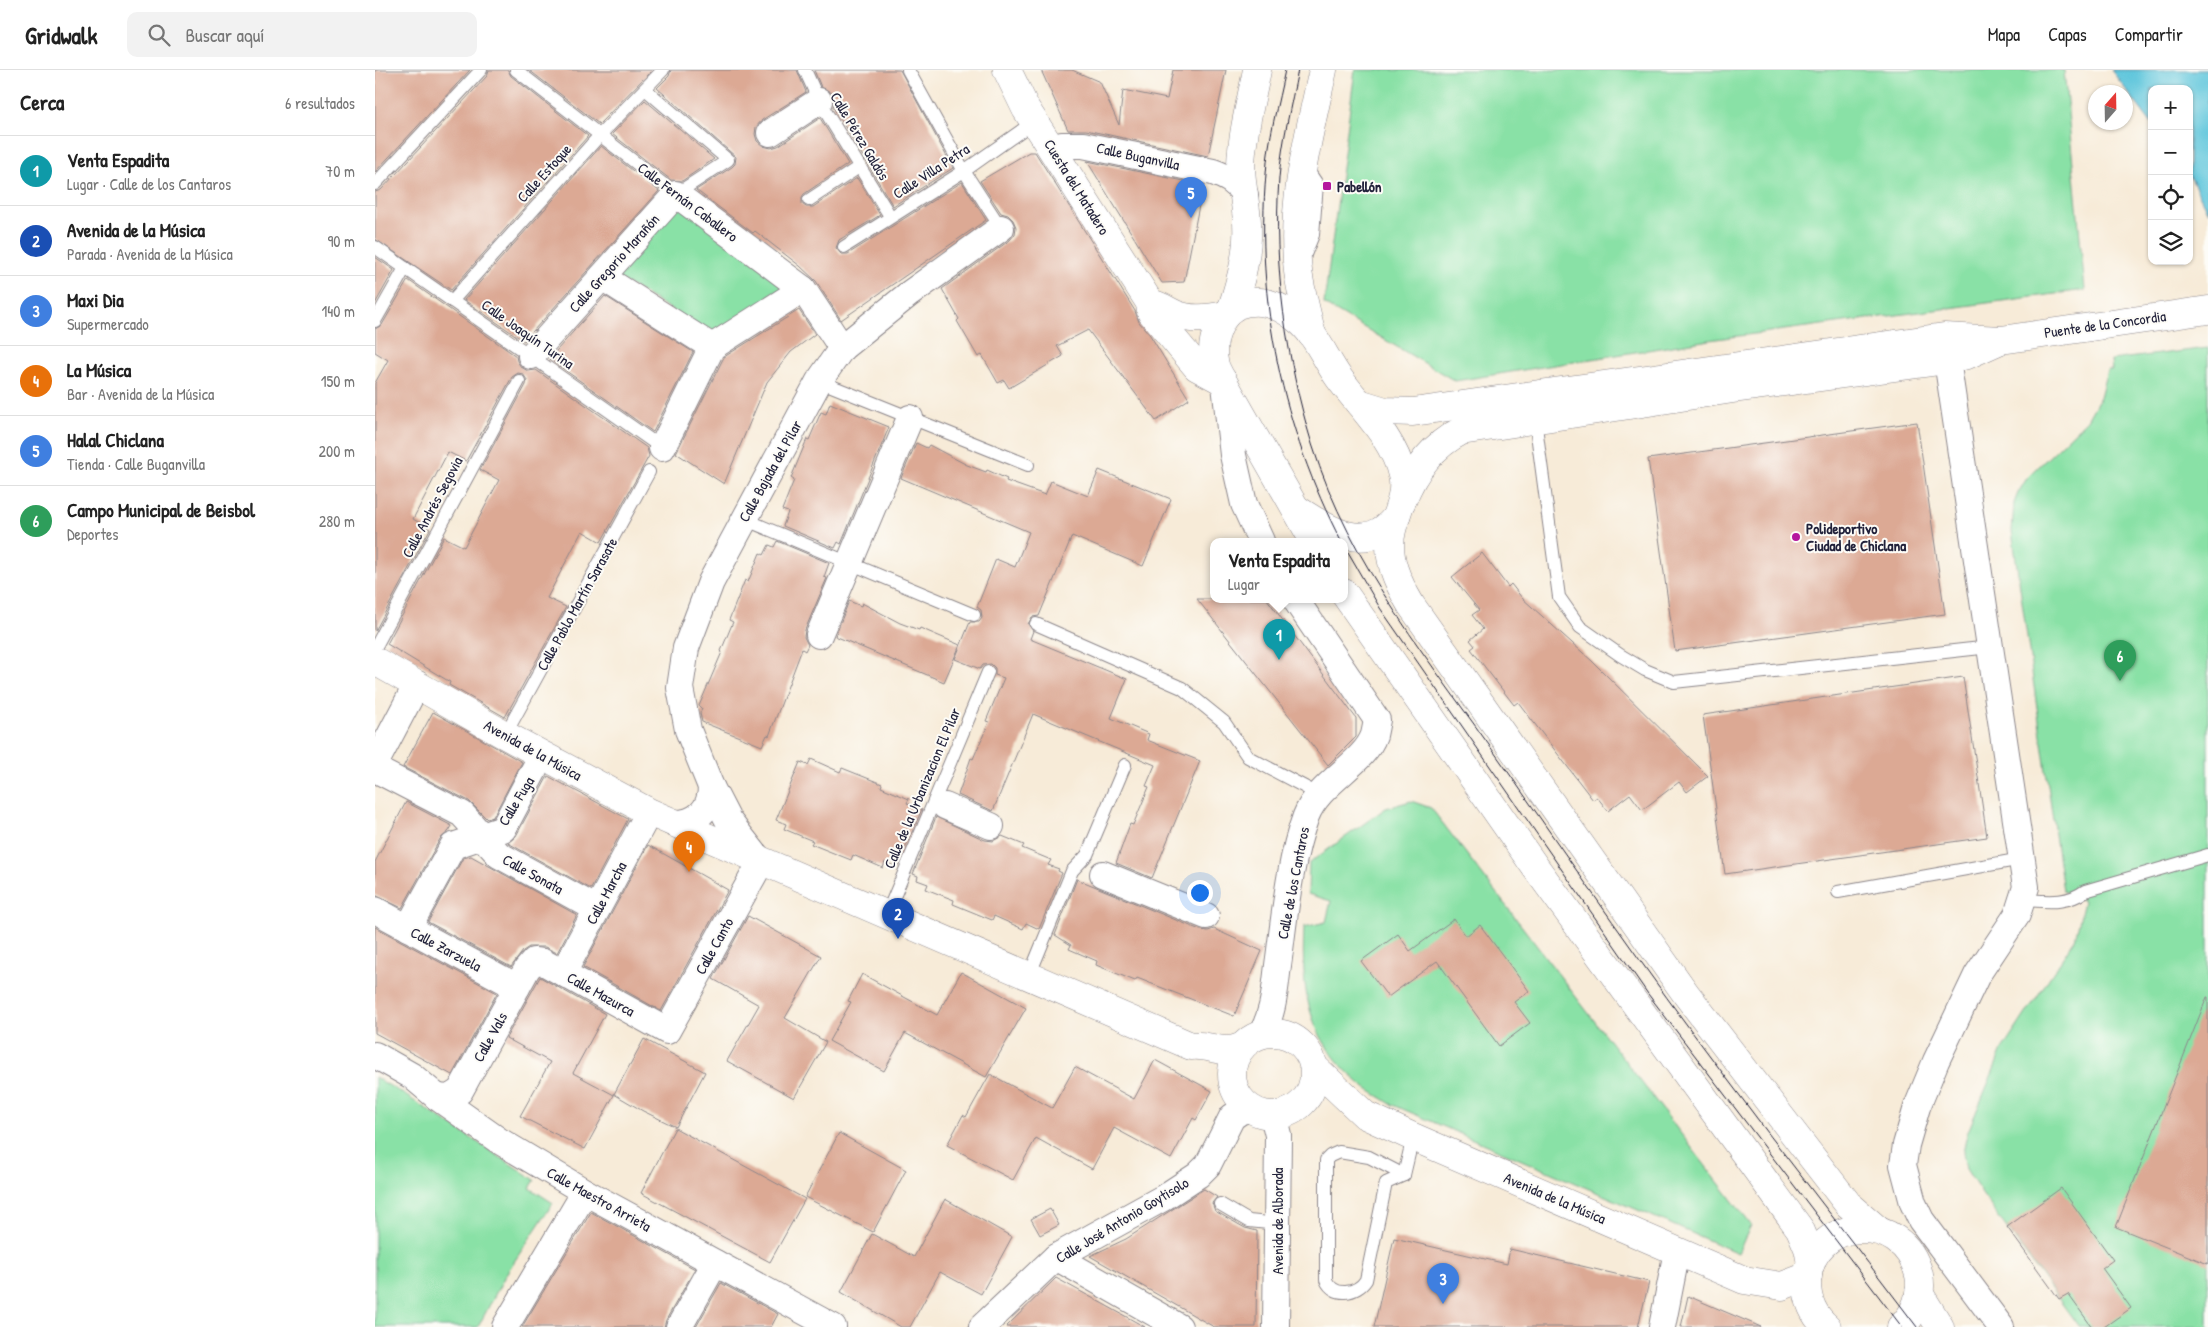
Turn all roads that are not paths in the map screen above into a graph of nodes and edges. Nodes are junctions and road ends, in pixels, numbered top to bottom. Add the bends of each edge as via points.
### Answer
1 (481, 70) edge
2 (516, 70) edge
3 (663, 70) edge
4 (805, 70) edge
5 (908, 70) edge
6 (1007, 70) edge
7 (1257, 70) edge
8 (1323, 70) edge
9 (645, 89) junction
10 (819, 101) junction
11 (1035, 121) junction
12 (770, 133) dead end
13 (600, 134) junction
14 (1053, 149) junction
15 (859, 167) junction
16 (964, 171) junction
17 (375, 184) edge
18 (676, 194) junction
19 (1245, 195) junction
20 (809, 200) dead end
21 (890, 216) junction
22 (1001, 228) joint
23 (375, 247) edge
24 (844, 247) dead end
25 (405, 268) junction
26 (602, 277) junction
27 (803, 289) junction
28 (452, 301) junction
29 (1150, 303) junction
30 (2208, 310) edge
31 (1229, 312) junction
32 (375, 321) edge
33 (1312, 335) junction
34 (2001, 340) junction
35 (712, 347) junction
36 (842, 348) junction
37 (531, 356) junction
38 (1947, 360) junction
39 (519, 380) dead end
40 (819, 381) junction
41 (1224, 383) junction
42 (1359, 403) junction
43 (910, 418) junction
44 (1535, 418) junction
45 (662, 448) joint
46 (1027, 465) dead end
47 (649, 472) dead end
48 (1294, 508) junction
49 (1398, 512) junction
50 (744, 518) junction
51 (1260, 538) edge
52 (1312, 538) edge
53 (849, 562) junction
54 (1348, 599) edge
55 (1298, 603) edge
56 (974, 615) dead end
57 (1036, 624) dead end
58 (819, 635) dead end
59 (1990, 646) junction
60 (375, 648) edge
61 (375, 661) edge
62 (988, 672) dead end
63 (417, 684) junction
64 (505, 735) junction
65 (542, 755) junction
66 (377, 756) edge
67 (1125, 765) dead end
68 (711, 787) junction
69 (1318, 794) junction
70 (945, 806) dead end
71 (649, 812) junction
72 (673, 823) junction
73 (991, 826) dead end
74 (480, 837) junction
75 (2208, 855) edge
76 (2022, 859) junction
77 (761, 862) junction
78 (1103, 874) dead end
79 (1838, 892) dead end
80 (2023, 900) junction
81 (597, 909) junction
82 (375, 910) edge
83 (886, 916) junction
84 (1206, 916) dead end
85 (408, 928) junction
86 (534, 961) joint
87 (563, 973) junction
88 (1029, 976) junction
89 (517, 987) junction
90 (667, 1031) joint
91 (1251, 1041) junction
92 (1191, 1046) junction
93 (375, 1055) edge
94 (1313, 1067) junction
95 (1232, 1080) junction
96 (437, 1097) junction
97 (1273, 1110) junction
98 (1365, 1115) junction
99 (1413, 1137) junction
100 (1404, 1175) junction
101 (585, 1192) junction
102 (1220, 1204) dead end
103 (1278, 1224) junction
104 (1878, 1230) junction
105 (1677, 1251) junction
106 (1056, 1256) junction
107 (715, 1263) junction
108 (1809, 1270) junction
109 (1744, 1280) junction
110 (1919, 1293) junction
111 (1821, 1321) edge
112 (505, 1327) edge
113 (679, 1327) edge
114 (833, 1327) edge
115 (982, 1327) edge
116 (1179, 1327) edge
117 (1276, 1327) edge
118 (1662, 1327) edge
119 (1901, 1327) edge
120 (1940, 1327) edge
121 (2001, 1327) edge

1 - 17 lane
2 - 13 lane, Calle Fernán Caballero
3 - 9 lane, Calle Estoque
4 - 10 lane, Calle Pérez Galdós
5 - 16 lane
6 - 11 main road, Cuesta del Matadero
7 - 19 main road via 1241,155
8 - 33 main road via 1297,216 1298,271
9 - 13 lane, Calle Estoque
9 - 18 lane, Calle Gregorio Marañón via 728,160
10 - 12 street
10 - 15 lane, Calle Pérez Galdós
11 - 14 main road, Cuesta del Matadero
11 - 16 lane, Calle Villa Petra
13 - 18 lane, Calle Fernán Caballero
13 - 28 lane, Calle Estoque
14 - 19 street, Calle Buganvilla via 1062,145 1083,145 1213,172 1228,177
14 - 29 main road, Cuesta del Matadero
15 - 20 lane
15 - 21 lane, Calle Pérez Galdós
16 - 21 lane, Calle Villa Petra
16 - 22 lane
18 - 26 street, Calle Gregorio Marañón
18 - 27 street, Calle Fernán Caballero
19 - 31 main road via 1247,248
21 - 24 lane, Calle Villa Petra
22 - 36 street, Calle Bajada del Pilar via 909,294
23 - 25 lane, Calle Joaquín Turina
25 - 28 lane, Calle Joaquín Turina
25 - 32 lane
26 - 35 street
26 - 37 street, Calle Gregorio Marañón
27 - 35 street
27 - 36 street, Calle Fernán Caballero
28 - 37 lane, Calle Joaquín Turina
29 - 31 main road via 1195,318
29 - 41 main road, Cuesta del Matadero via 1151,312 1197,367
30 - 34 main road, Puente de la Concordia
31 - 33 main road via 1245,303 1267,303 1299,320
31 - 41 main road via 1216,333 1213,351
33 - 42 main road
34 - 38 main road
34 - 42 main road via 1944,337 1413,412 1385,410
35 - 45 street
36 - 40 street, Calle Bajada del Pilar
37 - 45 lane, Calle Joaquín Turina
38 - 44 main road
38 - 59 street
39 - 60 lane, Calle Andrés Segovia
40 - 43 lane
40 - 50 street, Calle Bajada del Pilar
41 - 48 main road
41 - 51 street via 1233,455 1244,504
42 - 49 main road via 1395,457 1402,475
43 - 46 lane
43 - 53 street
44 - 49 main road via 1461,431 1447,438 1425,459 1406,490
44 - 59 lane via 1559,597 1580,627 1645,670 1674,682
47 - 64 lane, Calle Pablo Martín Sarasate
48 - 49 main road via 1329,530 1351,537 1367,536 1382,530
48 - 52 main road
49 - 104 main road via 1390,546 1398,582 1411,605 1686,994 1842,1197
50 - 53 lane
50 - 68 street, Calle Bajada del Pilar via 711,582 686,648 680,688 688,730
53 - 56 lane
53 - 58 street
54 - 108 main road via 1536,868 1800,1228 1808,1248
55 - 69 street, Calle de los Cantaros via 1377,720 1374,737 1365,751
57 - 69 lane via 1182,688 1224,722 1249,757
59 - 76 street
61 - 63 main road, Avenida de la Música
62 - 83 lane, Calle de la Urbanizacion El Pilar
63 - 64 main road, Avenida de la Música
63 - 66 street
64 - 65 main road, Avenida de la Música
65 - 71 main road, Avenida de la Música
65 - 74 street, Calle Fuga via 503,829
66 - 74 street, Calle Sonata via 462,814
67 - 88 lane via 1087,855 1073,871
68 - 72 street via 711,797 701,814 693,820
68 - 77 street, Calle Bajada del Pilar via 728,820
69 - 91 street, Calle de los Cantaros via 1299,836 1272,1013
70 - 73 street
71 - 72 main road, Avenida de la Música
71 - 81 street, Calle Marcha
72 - 77 main road, Avenida de la Música
74 - 81 street, Calle Sonata via 499,855
74 - 85 street, Calle Fuga via 453,846
75 - 80 lane via 2058,902
76 - 79 lane
76 - 80 street via 2026,887
77 - 83 main road, Avenida de la Música
77 - 90 street, Calle Canto
78 - 84 street
80 - 121 street via 2017,915 1977,975 1936,1061 1917,1107 1903,1165 1921,1220
81 - 87 street, Calle Marcha
82 - 85 street, Calle Zarzuela
83 - 88 main road, Avenida de la Música
85 - 89 street, Calle Zarzuela
86 - 87 street, Calle Mazurca via 543,962
86 - 89 street, Calle Vals
87 - 90 street, Calle Mazurca
88 - 92 main road, Avenida de la Música
89 - 96 street, Calle Vals via 460,1091 449,1098
91 - 92 main road, Avenida de la Música via 1224,1052 1203,1044
91 - 94 main road via 1272,1033 1284,1034 1307,1052
91 - 95 main road via 1235,1057
92 - 95 main road, Avenida de la Música
93 - 96 street, Calle Maestro Arrieta via 412,1076
94 - 97 main road via 1310,1090 1304,1100
94 - 98 main road, Avenida de la Música
95 - 97 main road via 1239,1096
96 - 101 street, Calle Maestro Arrieta via 498,1140
97 - 98 main road, Avenida de la Música via 1315,1103 1353,1116
97 - 103 street, Avenida de Alborada via 1278,1135
97 - 106 street, Calle José Antonio Goytisolo via 1241,1111 1232,1118 1208,1164 1198,1175 1163,1198
98 - 99 main road, Avenida de la Música
99 - 100 lane
99 - 105 main road, Avenida de la Música
100 - 100 lane via 1369,1157 1339,1152 1326,1160 1326,1280 1331,1288 1340,1292 1357,1289 1366,1280 1386,1183
101 - 107 street, Calle Maestro Arrieta
101 - 112 street
102 - 103 lane via 1249,1221
103 - 117 street, Avenida de Alborada
104 - 108 main road via 1857,1229 1839,1234 1823,1245
104 - 110 main road via 1891,1235 1911,1254 1920,1280
105 - 109 main road, Avenida de la Música
105 - 118 street
106 - 115 street, Calle José Antonio Goytisolo
106 - 116 street
107 - 113 street
107 - 114 street, Calle Maestro Arrieta
108 - 109 main road, Avenida de la Música via 1782,1286
108 - 111 main road via 1807,1290 1810,1303
109 - 111 main road, Avenida de la Música via 1757,1292
110 - 119 main road via 1910,1317
110 - 120 main road

